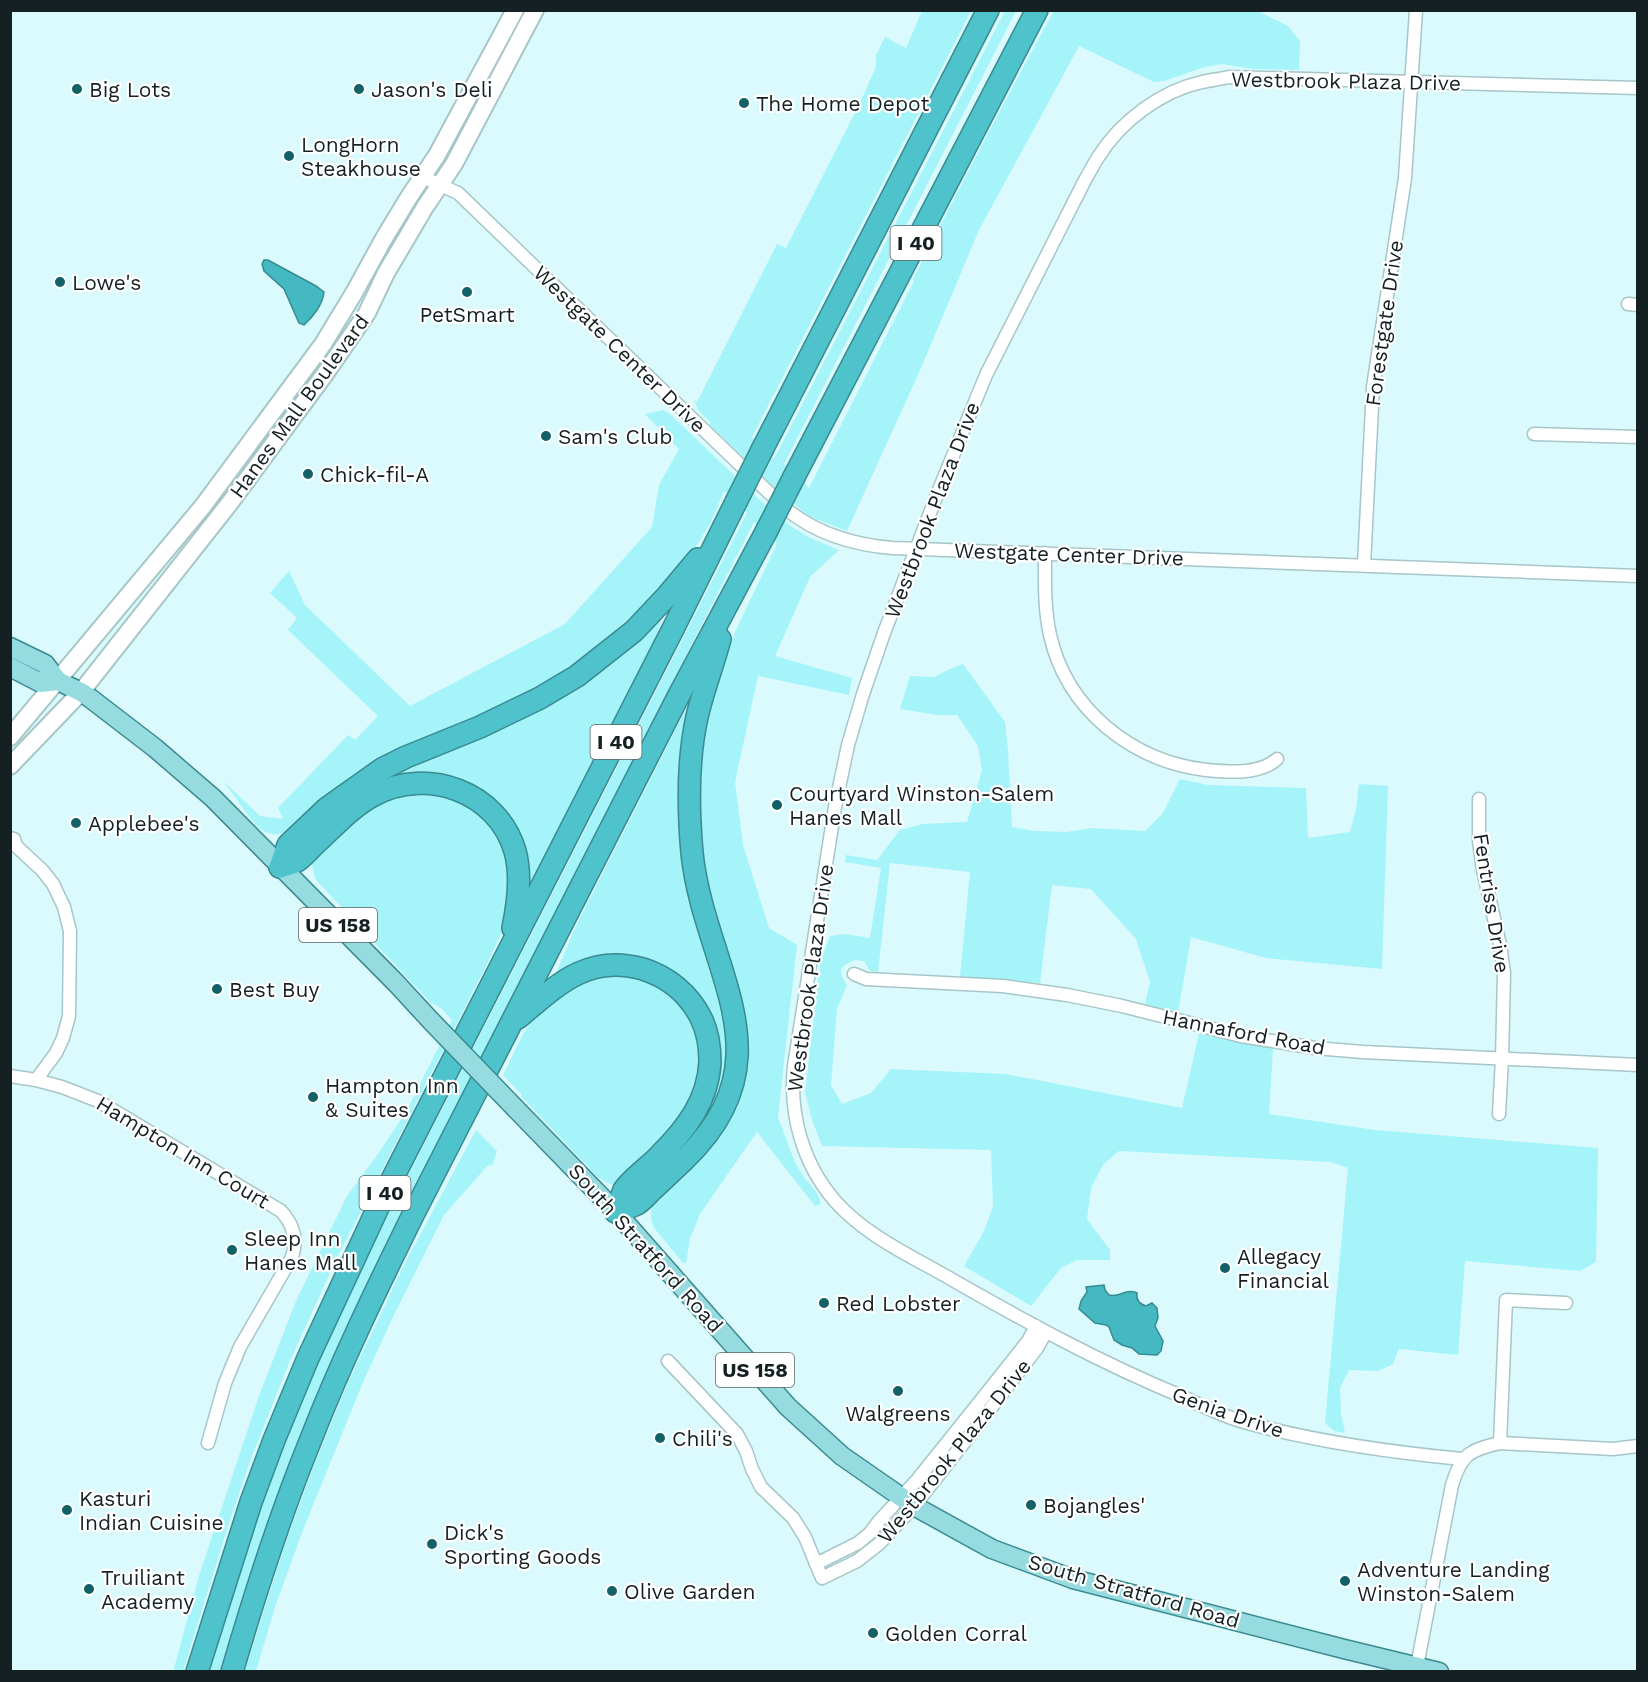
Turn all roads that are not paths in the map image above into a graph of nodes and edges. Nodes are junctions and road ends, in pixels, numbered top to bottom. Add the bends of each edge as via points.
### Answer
1 (515, 10) edge
2 (536, 10) edge
3 (988, 10) edge
4 (1037, 10) edge
5 (1416, 10) edge
6 (1412, 82) junction
7 (1638, 88) edge
8 (423, 177) junction
9 (441, 185) junction
10 (1534, 434) dead end
11 (1638, 437) edge
12 (721, 532) junction
13 (917, 549) junction
14 (1045, 553) junction
15 (1364, 566) junction
16 (1638, 576) edge
17 (731, 601) junction
18 (10, 647) edge
19 (10, 667) edge
20 (58, 681) junction
21 (81, 692) junction
22 (10, 737) edge
23 (1277, 759) dead end
24 (10, 766) edge
25 (1479, 799) dead end
26 (12, 844) edge
27 (280, 867) junction
28 (509, 951) junction
29 (854, 974) dead end
30 (511, 1024) junction
31 (1502, 1059) junction
32 (1638, 1065) edge
33 (10, 1076) edge
34 (36, 1080) junction
35 (1499, 1114) dead end
36 (616, 1212) junction
37 (1566, 1303) dead end
38 (1041, 1329) junction
39 (668, 1361) dead end
40 (208, 1443) dead end
41 (1500, 1443) junction
42 (1638, 1446) edge
43 (1462, 1459) junction
44 (908, 1502) junction
45 (816, 1564) junction
46 (1417, 1666) junction
47 (197, 1671) edge
48 (232, 1671) edge
49 (1439, 1671) edge

1 - 8 main road, Hanes Mall Boulevard
2 - 9 main road, Hanes Mall Boulevard
3 - 12 highway, I 40, bridge
4 - 17 highway, I 40, bridge
5 - 6 street, Forestgate Drive
6 - 7 street, Westbrook Plaza Drive
6 - 13 street, Westbrook Plaza Drive via 1229,77 1173,92 1129,121 1099,155 986,375
6 - 15 street, Forestgate Drive via 1405,178 1373,387
8 - 9 street, Westgate Center Drive
8 - 20 main road, Hanes Mall Boulevard via 298,379 189,524
9 - 13 street, Westgate Center Drive via 458,193 795,516 851,542
9 - 21 main road, Hanes Mall Boulevard via 386,273 367,313 325,374
10 - 11 street
12 - 27 highway via 634,631 577,676 480,727 382,769 327,808 288,845
12 - 28 highway, I 40
13 - 14 street, Westgate Center Drive
13 - 38 street, Westbrook Plaza Drive via 848,745 794,1066 794,1108 809,1160 846,1212 873,1234
14 - 15 street, Westgate Center Drive
14 - 23 street via 1047,618 1057,658 1077,696 1103,725 1138,750 1174,764 1216,771 1251,770
15 - 16 street, Westgate Center Drive
17 - 30 highway, I 40
17 - 36 highway via 697,719 689,806 694,873 734,1015 736,1071 721,1112 705,1136 638,1203
18 - 20 main road, South Stratford Road / US 158 via 45,664
19 - 20 main road, South Stratford Road / US 158 via 41,683
20 - 21 main road, South Stratford Road / US 158
20 - 22 main road, Hanes Mall Boulevard
21 - 24 main road, Hanes Mall Boulevard
21 - 27 main road, South Stratford Road / US 158 via 213,798
25 - 31 street, Fentriss Drive via 1479,841 1486,890 1504,973
26 - 34 street via 53,884 64,907 69,931 69,1016 56,1053
27 - 28 highway via 297,861 348,813 373,796 418,783 456,788 490,810 515,851 519,876 517,910
27 - 36 main road, South Stratford Road / US 158, bridge
28 - 47 highway, I 40 via 382,1199 308,1358 251,1502
29 - 31 street, Hannaford Road via 866,979 1003,986 1067,994 1241,1036 1306,1046
30 - 36 highway via 565,979 606,966 634,967 660,976 690,1000 700,1017 710,1048 703,1096 680,1132 625,1189
30 - 48 highway, I 40 via 342,1366 277,1527
31 - 32 street, Hannaford Road
31 - 35 street, Fentriss Drive
33 - 34 street, Hampton Inn Court
34 - 40 street, Hampton Inn Court via 98,1101 280,1210 291,1224 295,1238 292,1257 240,1347
36 - 44 main road, South Stratford Road / US 158 via 788,1407 842,1456
37 - 41 street via 1506,1300
38 - 43 street, Genia Drive via 1142,1380 1241,1421 1347,1445
38 - 44 street, Westbrook Plaza Drive via 917,1480
39 - 45 street via 737,1434 761,1487 793,1518
41 - 42 street via 1603,1449
41 - 43 street via 1482,1447
43 - 46 street via 1452,1485
44 - 45 street, Westbrook Plaza Drive via 879,1521 858,1544
44 - 45 street, Westbrook Plaza Drive via 872,1550 857,1561 822,1578
44 - 46 main road, South Stratford Road / US 158 via 992,1549 1073,1579
46 - 49 main road, South Stratford Road / US 158

